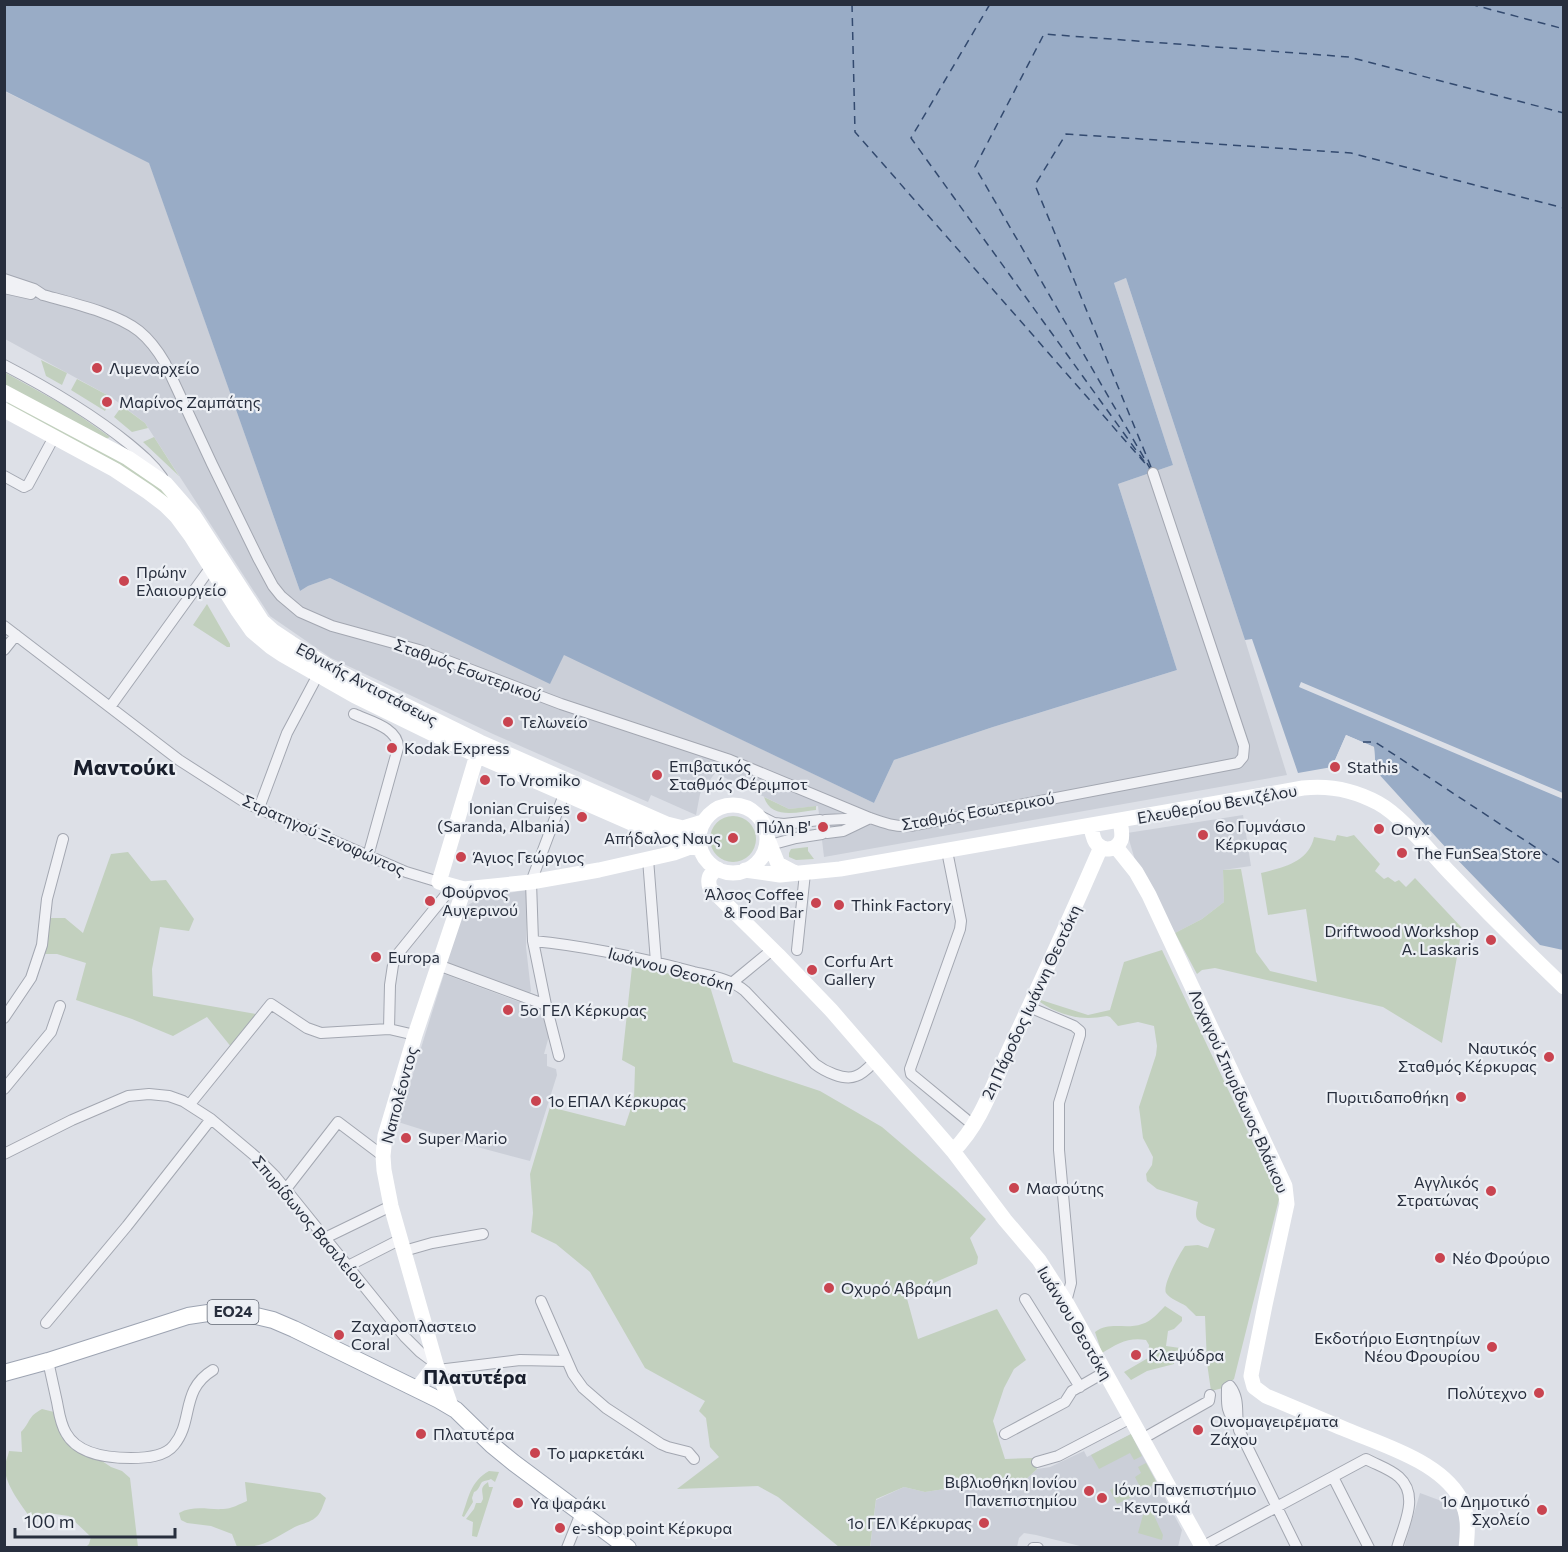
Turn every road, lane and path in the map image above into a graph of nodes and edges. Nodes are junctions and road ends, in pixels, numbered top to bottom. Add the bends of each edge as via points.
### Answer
1 (4, 279) edge
2 (4, 288) edge
3 (43, 295) junction
4 (4, 365) edge
5 (4, 392) edge
6 (5, 411) edge
7 (54, 437) junction
8 (1153, 473) dead end
9 (4, 476) edge
10 (166, 484) junction
11 (211, 567) junction
12 (225, 578) junction
13 (4, 626) edge
14 (16, 635) junction
15 (4, 650) edge
16 (320, 669) junction
17 (111, 707) junction
18 (354, 714) dead end
19 (396, 717) junction
20 (478, 749) junction
21 (567, 787) junction
22 (259, 808) junction
23 (756, 814) junction
24 (870, 818) junction
25 (1120, 821) junction
26 (704, 822) junction
27 (1091, 826) junction
28 (63, 839) dead end
29 (768, 840) junction
30 (697, 847) junction
31 (1108, 847) junction
32 (947, 851) junction
33 (368, 856) junction
34 (648, 859) junction
35 (718, 869) junction
36 (745, 870) junction
37 (800, 873) junction
38 (531, 882) junction
39 (452, 886) junction
40 (533, 941) junction
41 (772, 950) junction
42 (797, 950) dead end
43 (656, 962) junction
44 (438, 965) junction
45 (733, 982) junction
46 (1563, 987) edge
47 (546, 1005) junction
48 (60, 1006) dead end
49 (1029, 1007) junction
50 (4, 1018) edge
51 (389, 1029) junction
52 (415, 1035) junction
53 (559, 1056) dead end
54 (875, 1061) junction
55 (4, 1089) edge
56 (190, 1104) junction
57 (211, 1119) junction
58 (973, 1125) junction
59 (953, 1151) junction
60 (4, 1154) edge
61 (383, 1156) junction
62 (286, 1189) junction
63 (391, 1206) junction
64 (483, 1234) dead end
65 (325, 1238) junction
66 (402, 1245) junction
67 (348, 1266) junction
68 (1025, 1299) dead end
69 (541, 1301) dead end
70 (1066, 1302) junction
71 (46, 1323) dead end
72 (48, 1361) junction
73 (567, 1361) junction
74 (437, 1367) junction
75 (213, 1370) dead end
76 (1105, 1372) junction
77 (4, 1373) edge
78 (1080, 1387) junction
79 (417, 1389) junction
80 (1210, 1395) dead end
81 (451, 1406) junction
82 (1131, 1418) junction
83 (1236, 1421) dead end
84 (1005, 1434) dead end
85 (1142, 1439) junction
86 (694, 1460) dead end
87 (1037, 1462) dead end
88 (1333, 1477) junction
89 (1276, 1507) junction
90 (581, 1513) junction
91 (1202, 1547) edge
92 (567, 1548) edge
93 (628, 1548) edge
94 (1033, 1548) edge
95 (1038, 1548) edge
96 (1297, 1548) edge
97 (1369, 1548) edge
98 (1397, 1548) edge
99 (1466, 1548) edge

1 - 3 street
2 - 3 street
3 - 24 street, Σταθμός Εσωτερικού via 126,323 158,351 273,586 300,612 730,760
4 - 10 street via 104,424 151,463
5 - 10 main road, Εθνικής Αντιστάσεως via 128,458
6 - 7 main road, Εθνικής Αντιστάσεως
7 - 9 street via 28,484 24,487
7 - 11 main road, Εθνικής Αντιστάσεως via 122,474 165,505
8 - 24 street, Σταθμός Εσωτερικού via 1244,746 1241,760 910,826
10 - 12 main road, Εθνικής Αντιστάσεως via 194,516
11 - 12 main road, Εθνικής Αντιστάσεως
11 - 17 street
12 - 16 main road, Εθνικής Αντιστάσεως via 245,622 257,636 277,651
13 - 14 street, Στρατηγού Ξενοφώντος
14 - 15 street
14 - 17 street, Στρατηγού Ξενοφώντος
16 - 19 main road, Εθνικής Αντιστάσεως
16 - 22 street via 287,732
17 - 22 street, Στρατηγού Ξενοφώντος via 179,760
18 - 19 street
19 - 20 main road, Εθνικής Αντιστάσεως
19 - 33 street via 398,748
20 - 21 main road, Εθνικής Αντιστάσεως
20 - 39 main road, Ναπολέοντος
21 - 26 main road, Εθνικής Αντιστάσεως via 675,826 683,828
21 - 30 main road, Εθνικής Αντιστάσεως via 663,837
21 - 38 street
22 - 33 street, Στρατηγού Ξενοφώντος
23 - 24 street via 784,824
23 - 26 main road, Εθνικής Αντιστάσεως via 741,806 726,806 712,812
23 - 29 main road
24 - 29 street via 843,831
25 - 27 main road, Ελευθερίου Βενιζέλου
25 - 31 main road via 1122,838
25 - 46 main road, Ελευθερίου Βενιζέλου via 1311,787 1359,795 1378,803 1398,819
26 - 30 main road
27 - 31 main road, Λοχαγού Σπυρίδωνος Βλάικου via 1095,843
27 - 32 main road, Ελευθερίου Βενιζέλου
28 - 50 street via 47,899 42,945 31,978
29 - 36 main road via 757,863
29 - 37 main road via 778,864
30 - 34 main road, Στρατηγού Ξενοφώντος
30 - 35 main road
31 - 49 main road, 2η Πάροδος Ιωάννη Θεοτόκη
31 - 99 main road, Λοχαγού Σπυρίδωνος Βλάικου via 1136,872 1149,895 1286,1186 1287,1204 1251,1376 1254,1387 1266,1396 1403,1454 1441,1476 1464,1506
32 - 37 main road, Ελευθερίου Βενιζέλου
32 - 58 street via 960,929 910,1069 911,1074
33 - 39 street, Στρατηγού Ξενοφώντος
34 - 38 main road, Στρατηγού Ξενοφώντος
34 - 43 street
35 - 36 main road
35 - 41 main road, Ιωάννου Θεοτόκη via 710,876 710,888
36 - 37 main road, Ελευθερίου Βενιζέλου via 772,875
37 - 42 street
38 - 39 main road, Στρατηγού Ξενοφώντος
38 - 40 street
39 - 44 main road, Ναπολέοντος
39 - 51 street via 393,965
40 - 43 street, Ιωάννου Θεοτόκη
40 - 47 street
41 - 45 street
41 - 54 main road, Ιωάννου Θεοτόκη
43 - 45 street, Ιωάννου Θεοτόκη
44 - 47 street
44 - 52 main road, Ναπολέοντος
45 - 54 street, Ιωάννου Θεοτόκη via 823,1070 853,1077
47 - 53 street
48 - 55 street via 51,1032
49 - 58 main road, 2η Πάροδος Ιωάννη Θεοτόκη
49 - 70 street via 1080,1031 1059,1102 1059,1150 1071,1283
51 - 52 street
51 - 56 street via 321,1033 271,1004
52 - 61 main road, Ναπολέοντος via 385,1136
54 - 59 main road, Ιωάννου Θεοτόκη
56 - 57 street, Σπυρίδωνος Βασιλείου
56 - 60 street, Σπυρίδωνος Βασιλείου via 160,1095 135,1095 114,1101
57 - 62 street, Σπυρίδωνος Βασιλείου
57 - 71 street
58 - 59 main road, 2η Πάροδος Ιωάννη Θεοτόκη
59 - 70 main road, Ιωάννου Θεοτόκη via 1039,1260
61 - 62 street via 338,1122
61 - 63 main road, Ναπολέοντος
62 - 65 street, Σπυρίδωνος Βασιλείου
63 - 65 street
63 - 66 main road, Ναπολέοντος
64 - 66 street
65 - 67 street, Σπυρίδωνος Βασιλείου
66 - 67 street
66 - 74 main road, Ναπολέοντος
67 - 74 street, Σπυρίδωνος Βασιλείου via 410,1342
68 - 78 street
69 - 73 street
70 - 76 main road, Ιωάννου Θεοτόκη
72 - 75 street via 67,1435 89,1452 129,1458 150,1457 173,1446 195,1388
72 - 77 main road, ΕΟ24
72 - 79 main road, ΕΟ24 via 188,1316 235,1312 284,1324
73 - 74 street via 520,1360
73 - 86 street via 578,1381 597,1401 668,1447 688,1452
74 - 79 main road
74 - 81 main road, Ναπολέοντος
76 - 78 street
76 - 82 main road, Ιωάννου Θεοτόκη
78 - 84 street via 1065,1402
79 - 81 main road, ΕΟ24
80 - 85 street via 1209,1401
81 - 90 main road, ΕΟ24 via 503,1455
82 - 85 main road, Ιωάννου Θεοτόκη
82 - 87 street via 1058,1456
83 - 89 street
85 - 91 main road, Ιωάννου Θεοτόκη
88 - 89 street
88 - 97 street
88 - 98 street via 1366,1460 1399,1477 1410,1495 1410,1503
89 - 91 street
89 - 96 street
90 - 92 street
90 - 93 main road, ΕΟ24
94 - 95 street

